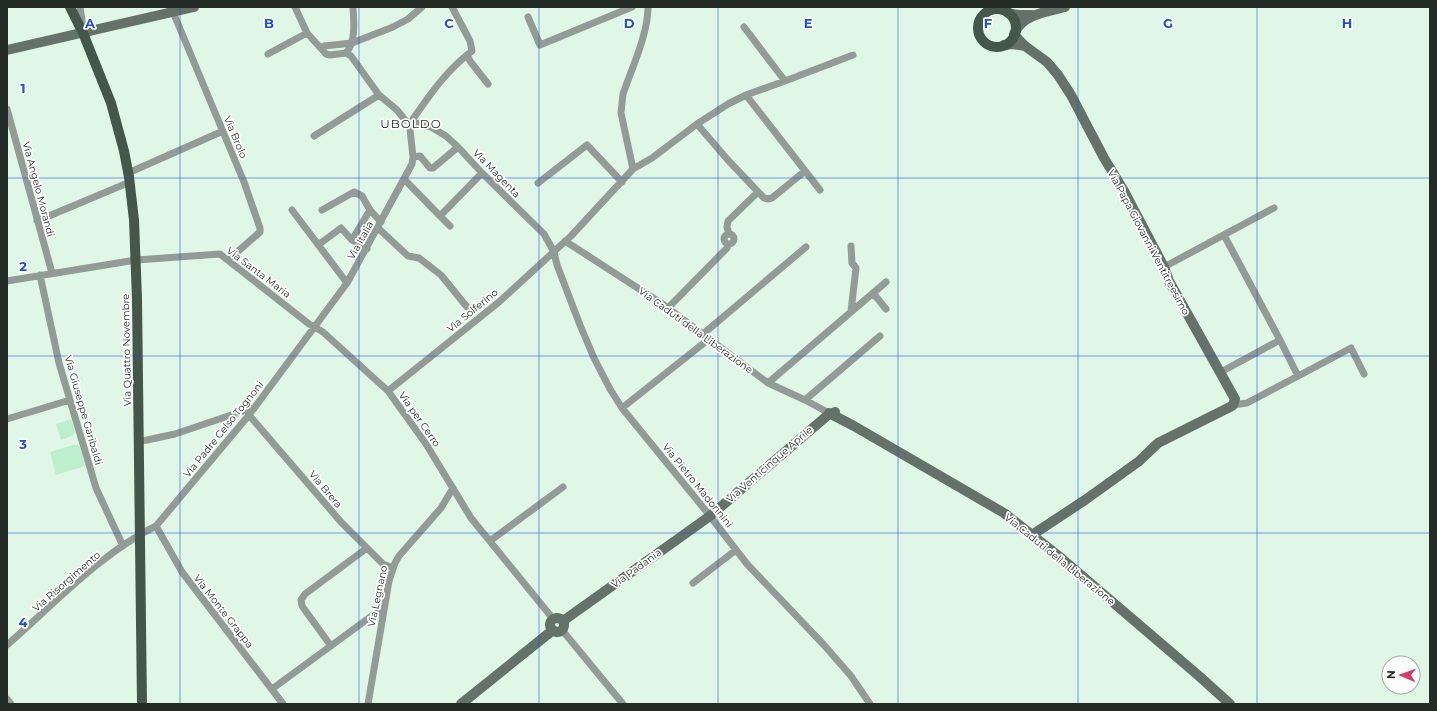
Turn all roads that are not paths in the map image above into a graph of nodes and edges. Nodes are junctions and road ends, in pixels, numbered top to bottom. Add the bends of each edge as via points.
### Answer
1 (194, 7) edge
2 (295, 7) edge
3 (353, 7) edge
4 (421, 7) edge
5 (452, 7) edge
6 (632, 7) edge
7 (648, 7) edge
8 (1065, 7) edge
9 (75, 8) edge
10 (990, 9) edge
11 (1006, 10) edge
12 (173, 12) junction
13 (1037, 14) junction
14 (528, 16) dead end
15 (744, 27) dead end
16 (83, 33) junction
17 (307, 33) junction
18 (1015, 33) junction
19 (352, 43) junction
20 (1004, 45) junction
21 (1026, 46) junction
22 (320, 48) junction
23 (7, 50) edge
24 (346, 53) junction
25 (268, 54) dead end
26 (467, 55) junction
27 (853, 55) dead end
28 (785, 82) junction
29 (488, 84) dead end
30 (379, 95) junction
31 (746, 95) junction
32 (7, 109) edge
33 (405, 120) junction
34 (414, 121) junction
35 (697, 124) junction
36 (410, 129) junction
37 (223, 131) junction
38 (314, 136) dead end
39 (458, 147) junction
40 (413, 157) junction
41 (633, 169) junction
42 (805, 171) junction
43 (482, 173) junction
44 (129, 178) junction
45 (404, 179) junction
46 (622, 182) junction
47 (538, 183) dead end
48 (820, 190) dead end
49 (758, 192) junction
50 (1274, 208) dead end
51 (292, 210) dead end
52 (322, 210) dead end
53 (370, 210) junction
54 (440, 216) junction
55 (37, 221) junction
56 (379, 225) junction
57 (450, 226) dead end
58 (1224, 235) junction
59 (352, 240) junction
60 (565, 241) junction
61 (318, 245) junction
62 (850, 246) dead end
63 (806, 247) dead end
64 (367, 249) junction
65 (554, 252) junction
66 (136, 260) junction
67 (228, 260) junction
68 (1164, 267) junction
69 (52, 273) junction
70 (40, 275) junction
71 (7, 281) edge
72 (886, 282) dead end
73 (347, 283) junction
74 (873, 293) junction
75 (467, 307) dead end
76 (668, 308) junction
77 (886, 309) dead end
78 (852, 311) junction
79 (315, 327) junction
80 (880, 336) dead end
81 (706, 337) junction
82 (1280, 340) junction
83 (1221, 372) junction
84 (1364, 374) dead end
85 (1298, 376) junction
86 (768, 383) junction
87 (388, 391) junction
88 (70, 400) junction
89 (805, 400) junction
90 (1233, 405) junction
91 (255, 407) junction
92 (622, 408) junction
93 (829, 413) junction
94 (249, 415) junction
95 (7, 419) edge
96 (139, 441) junction
97 (562, 487) dead end
98 (453, 488) junction
99 (710, 516) junction
100 (156, 526) junction
101 (140, 534) junction
102 (1032, 535) junction
103 (490, 540) junction
104 (123, 546) junction
105 (367, 548) junction
106 (736, 550) junction
107 (393, 568) junction
108 (693, 583) dead end
109 (383, 613) junction
110 (558, 625) junction
111 (7, 645) edge
112 (331, 646) junction
113 (272, 689) junction
114 (7, 699) edge
115 (11, 704) edge
116 (142, 704) edge
117 (283, 704) edge
118 (368, 704) edge
119 (461, 704) edge
120 (623, 704) edge
121 (870, 704) edge
122 (1230, 704) edge

1 - 12 street
2 - 17 street
3 - 19 street
4 - 19 street via 408,19 393,27
5 - 26 street via 472,47 472,51
6 - 14 street via 540,45
7 - 41 street via 644,34 623,94 621,113
8 - 13 street
9 - 16 main road, Via Quattro Novembre
10 - 11 main road
10 - 20 main road via 980,20 980,35 990,45
11 - 13 street via 1018,15
11 - 18 main road via 1015,24
12 - 16 street
12 - 37 street, Via Brolo
13 - 18 street via 1023,20
15 - 28 street
16 - 23 street
16 - 44 main road, Via Quattro Novembre via 111,102
17 - 22 street
17 - 25 street
18 - 20 main road
18 - 21 street, Via Papa Giovanni Ventitreesimo
19 - 22 street
19 - 24 street
20 - 21 street
21 - 68 street, Via Papa Giovanni Ventitreesimo via 1047,62 1071,95
22 - 24 street via 328,55
24 - 30 street via 351,56
26 - 29 street
26 - 34 street via 454,65 439,83
27 - 28 street, Via Solferino
28 - 31 street, Via Solferino
30 - 33 street
30 - 38 street
31 - 35 street, Via Solferino
31 - 42 street
32 - 55 street, Via Angelo Morandi
33 - 34 street via 410,118
33 - 36 street via 404,125
34 - 36 street via 414,126
34 - 39 street, Via Magenta via 431,127
35 - 41 street, Via Solferino
35 - 49 street
36 - 40 street
37 - 44 street
37 - 67 street, Via Brolo via 260,228 260,232
39 - 40 street via 433,168 430,168 420,156
39 - 43 street, Via Magenta
40 - 45 street, Via Italia
41 - 46 street, Via Solferino
42 - 48 street
42 - 49 street via 770,199 764,198
43 - 54 street
43 - 65 street, Via Magenta via 544,234
44 - 55 street
44 - 66 main road, Via Quattro Novembre
45 - 54 street
45 - 56 street, Via Italia
46 - 47 street via 587,145
46 - 60 street, Via Solferino
49 - 76 street via 728,221 729,234 725,238 727,248
50 - 58 street
51 - 61 street
52 - 53 street via 354,192 362,196
53 - 56 street
53 - 59 street
54 - 57 street
55 - 69 street, Via Angelo Morandi
56 - 64 street, Via Italia
56 - 75 street via 408,256 419,258 441,275
58 - 68 street
58 - 82 street
59 - 61 street via 341,228
59 - 64 street
60 - 65 street, Via Solferino
60 - 76 street, Via Caduti della Liberazione
61 - 73 street
62 - 78 street via 852,263 856,268
63 - 81 street
64 - 73 street, Via Italia
65 - 87 street, Via Solferino via 499,302
65 - 92 street, Via Pietro Madonnini via 594,358
66 - 67 street, Via Santa Maria via 220,254
66 - 69 street, Via Santa Maria
66 - 96 main road, Via Quattro Novembre
67 - 79 street, Via Santa Maria
68 - 83 street, Via Papa Giovanni Ventitreesimo via 1169,281
69 - 70 street, Via Santa Maria
70 - 71 street, Via Santa Maria
70 - 88 street, Via Giuseppe Garibaldi via 59,363
72 - 74 street
73 - 79 street, Via Italia
74 - 77 street
74 - 78 street
76 - 81 street, Via Caduti della Liberazione
78 - 86 street
79 - 87 street, Via per Cerro via 324,332
79 - 91 street, Via Padre Celso Tognoni
80 - 89 street
81 - 86 street, Via Caduti della Liberazione
81 - 92 street
82 - 83 street
82 - 85 street
83 - 90 street, Via Papa Giovanni Ventitreesimo via 1234,395
84 - 85 street via 1351,348
85 - 90 street via 1247,403
86 - 89 street, Via Caduti della Liberazione
87 - 98 street, Via per Cerro via 426,444
88 - 95 street
88 - 104 street, Via Giuseppe Garibaldi via 96,488
89 - 93 street, Via Caduti della Liberazione
90 - 102 street via 1158,443 1138,462
91 - 94 street, Via Padre Celso Tognoni
91 - 96 street via 175,434
92 - 99 street, Via Pietro Madonnini
93 - 99 street, Via Venticinque Aprile
93 - 102 street, Via Caduti della Liberazione via 836,411 842,414 854,426 1004,513
94 - 100 street, Via Padre Celso Tognoni
94 - 105 street, Via Brera via 341,522
96 - 101 main road, Via Quattro Novembre
97 - 103 street
98 - 103 street, Via per Cerro via 471,518
98 - 107 street, Via Legnano via 441,508 399,556
99 - 106 street, Via Pietro Madonnini
99 - 110 street, Via Padania
100 - 101 street, Via Padre Celso Tognoni
100 - 113 street, Via Monte Grappa via 182,572
101 - 104 street, Via Risorgimento
101 - 116 main road, Via Quattro Novembre
102 - 122 street, Via Caduti della Liberazione
103 - 110 street, Via per Cerro
104 - 111 street, Via Risorgimento via 77,582
105 - 107 street, Via Brera via 383,564
105 - 112 street via 305,594 301,600 302,606
106 - 108 street
106 - 121 street, Via Pietro Madonnini via 824,646
107 - 109 street, Via Legnano
109 - 112 street via 373,615
109 - 118 street, Via Legnano
110 - 119 street, Via Padania
110 - 120 street, Via per Cerro
112 - 113 street
113 - 117 street, Via Monte Grappa
114 - 115 street

